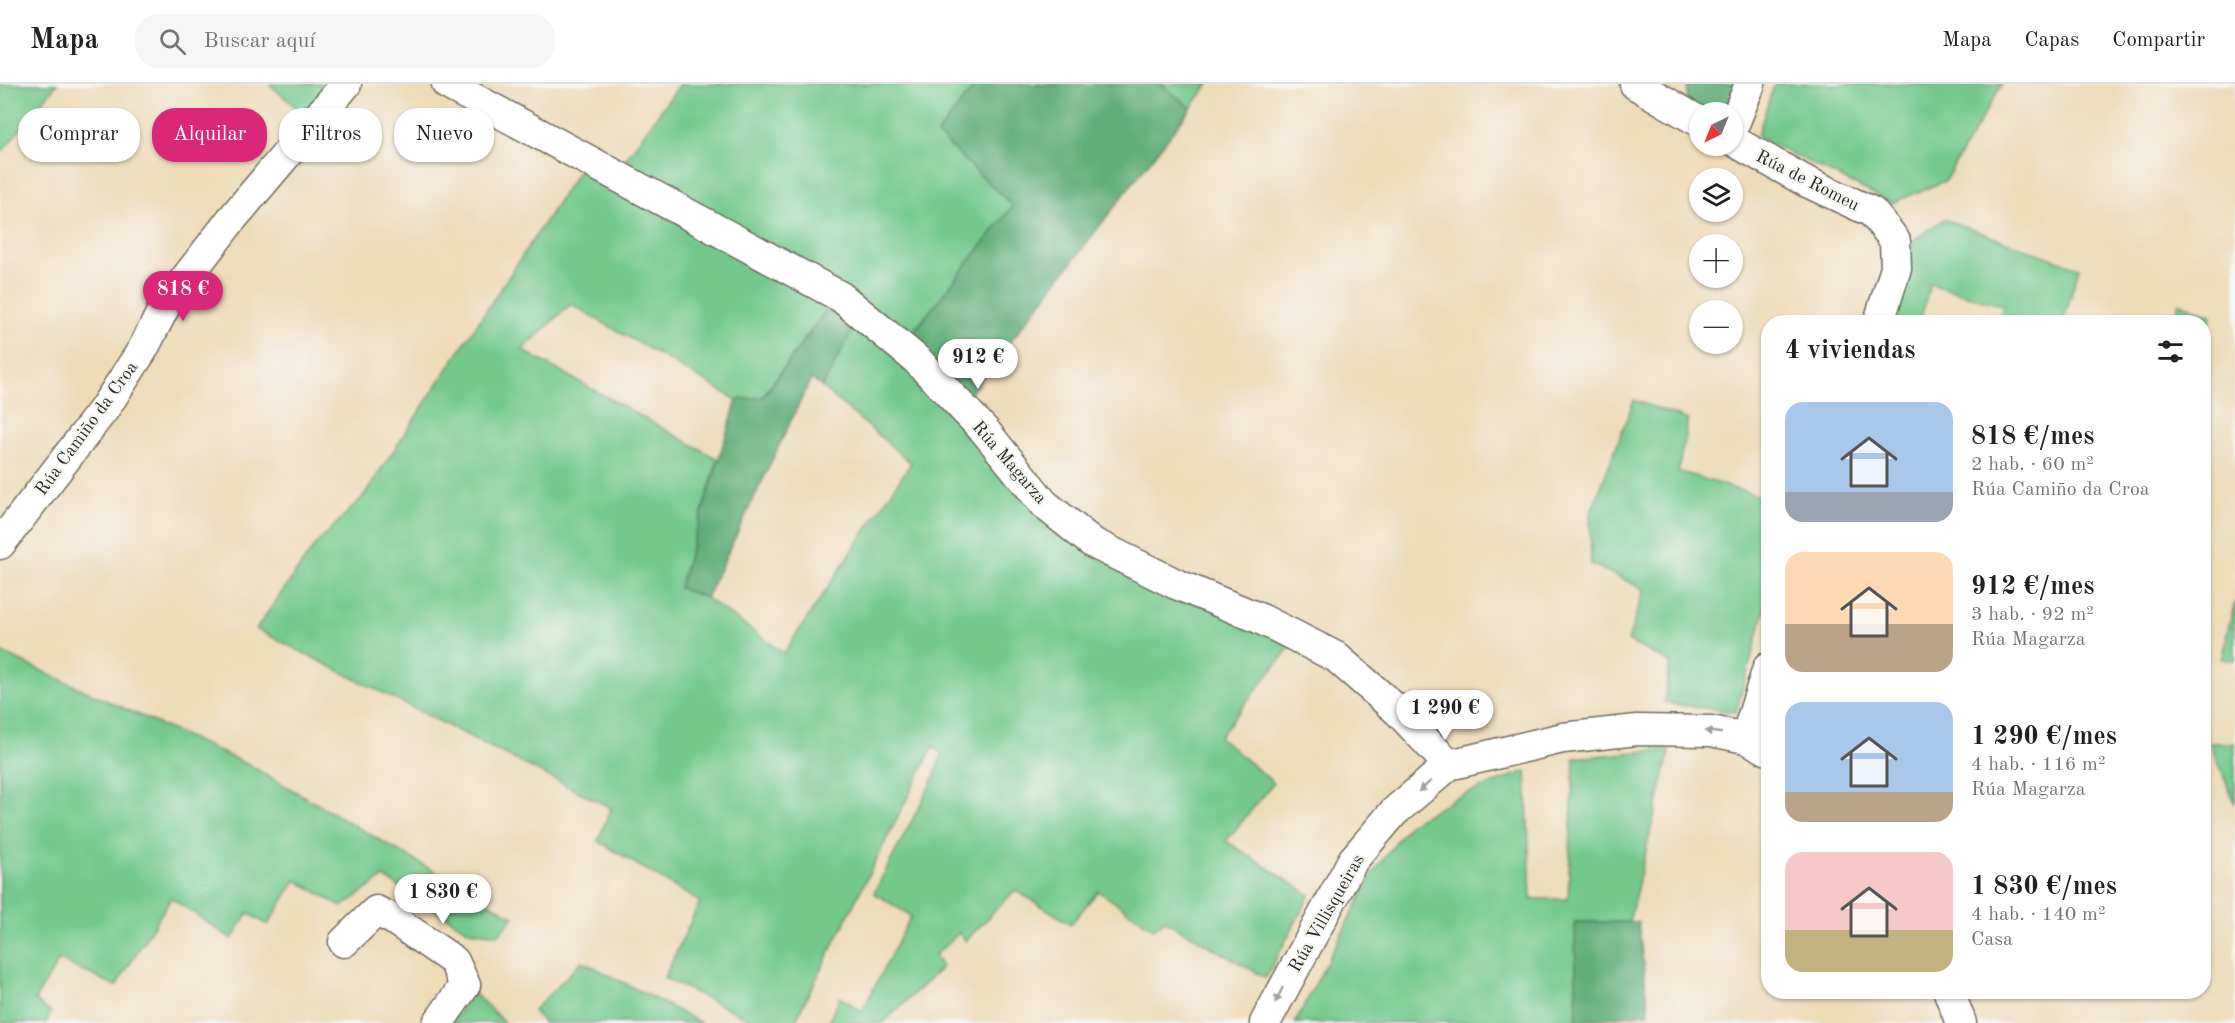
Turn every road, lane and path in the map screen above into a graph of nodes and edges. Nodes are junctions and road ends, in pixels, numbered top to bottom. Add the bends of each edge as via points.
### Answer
1 (346, 84) edge
2 (447, 84) edge
3 (1635, 84) edge
4 (1750, 84) edge
5 (1743, 102) edge
6 (1689, 116) edge
7 (1743, 146) edge
8 (1881, 315) edge
9 (0, 544) edge
10 (1761, 716) edge
11 (1757, 744) edge
12 (1449, 765) junction
13 (344, 942) dead end
14 (1952, 999) edge
15 (438, 1023) edge
16 (1265, 1023) edge
17 (1961, 1023) edge

1 - 9 street, Rúa Camiño da Croa via 166,304 104,409
2 - 12 street, Rúa Magarza via 841,297 917,360 985,431 1044,504 1093,543 1336,657 1398,711
3 - 6 street
4 - 5 street
7 - 8 street, Rúa de Romeu via 1872,212 1890,234 1895,241 1896,268
10 - 11 street
11 -> 12 street, Rúa Villisqueiras via 1711,731 1637,730 1563,738
12 -> 16 street, Rúa Villisqueiras via 1394,812 1353,860
13 - 15 street via 375,911 454,961 465,985
14 - 17 street

